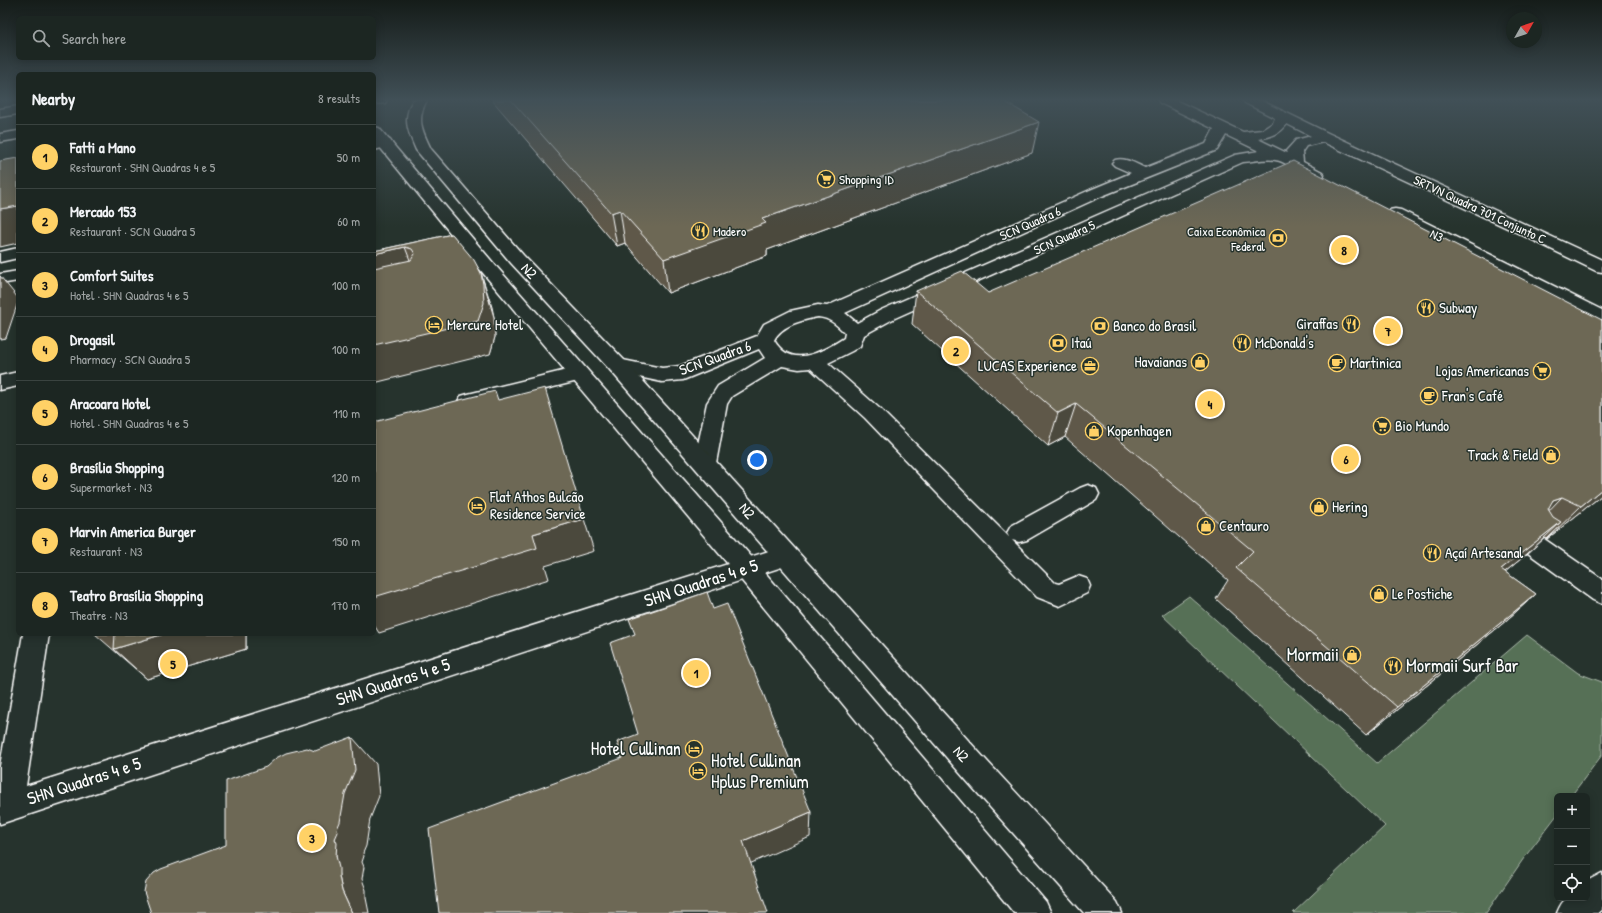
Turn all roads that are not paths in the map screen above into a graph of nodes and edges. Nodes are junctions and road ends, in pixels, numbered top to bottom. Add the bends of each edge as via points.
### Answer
1 (380, 143) edge
2 (421, 143) edge
3 (1214, 143) edge
4 (1252, 143) edge
5 (1303, 143) edge
6 (1337, 143) edge
7 (1277, 154) junction
8 (1120, 163) dead end
9 (1296, 166) junction
10 (1144, 174) junction
11 (1332, 183) edge
12 (1381, 207) edge
13 (16, 253) edge
14 (0, 256) edge
15 (1602, 267) edge
16 (16, 276) edge
17 (0, 279) edge
18 (831, 312) junction
19 (1602, 318) edge
20 (855, 332) junction
21 (764, 340) junction
22 (779, 359) junction
23 (814, 361) junction
24 (618, 366) junction
25 (579, 374) junction
26 (16, 379) edge
27 (0, 383) edge
28 (450, 406) edge
29 (705, 464) junction
30 (1088, 494) dead end
31 (1019, 533) dead end
32 (1528, 541) edge
33 (785, 556) junction
34 (747, 569) junction
35 (1078, 586) dead end
36 (1602, 593) edge
37 (36, 636) edge
38 (4, 807) edge
39 (1602, 889) edge
40 (1035, 913) edge
41 (1106, 913) edge
42 (1572, 913) edge

1 - 25 street, N2
2 - 24 street, N2 via 424,150 517,258
3 - 10 street, SCN Quadra 6 via 1212,147
4 - 7 street
5 - 9 street via 1294,151
6 - 15 street, SRTVN Quadra 701 Conjunto C
7 - 9 street
7 - 20 street, SCN Quadra 5 via 1240,158 888,314
8 - 10 street
9 - 11 street
10 - 18 street, SCN Quadra 6
12 - 19 street, N3
13 - 14 street
16 - 17 street
18 - 20 street
18 - 21 street via 818,311 797,315 771,328
20 - 23 street via 854,341
21 - 22 street via 770,351
21 - 24 street, SCN Quadra 6 via 683,372 662,375
22 - 23 street via 800,363
22 - 29 street via 725,391 717,403
23 - 35 street via 872,413 1046,590 1060,595
24 - 29 street, N2
25 - 28 street
25 - 34 street, N2
26 - 27 street
29 - 33 street, N2
30 - 31 street
32 - 36 street
33 - 34 street, SHN Quadras 4 e 5
33 - 41 street, N2
34 - 38 street, SHN Quadras 4 e 5
34 - 40 street, N2
37 - 38 street
39 - 42 street

